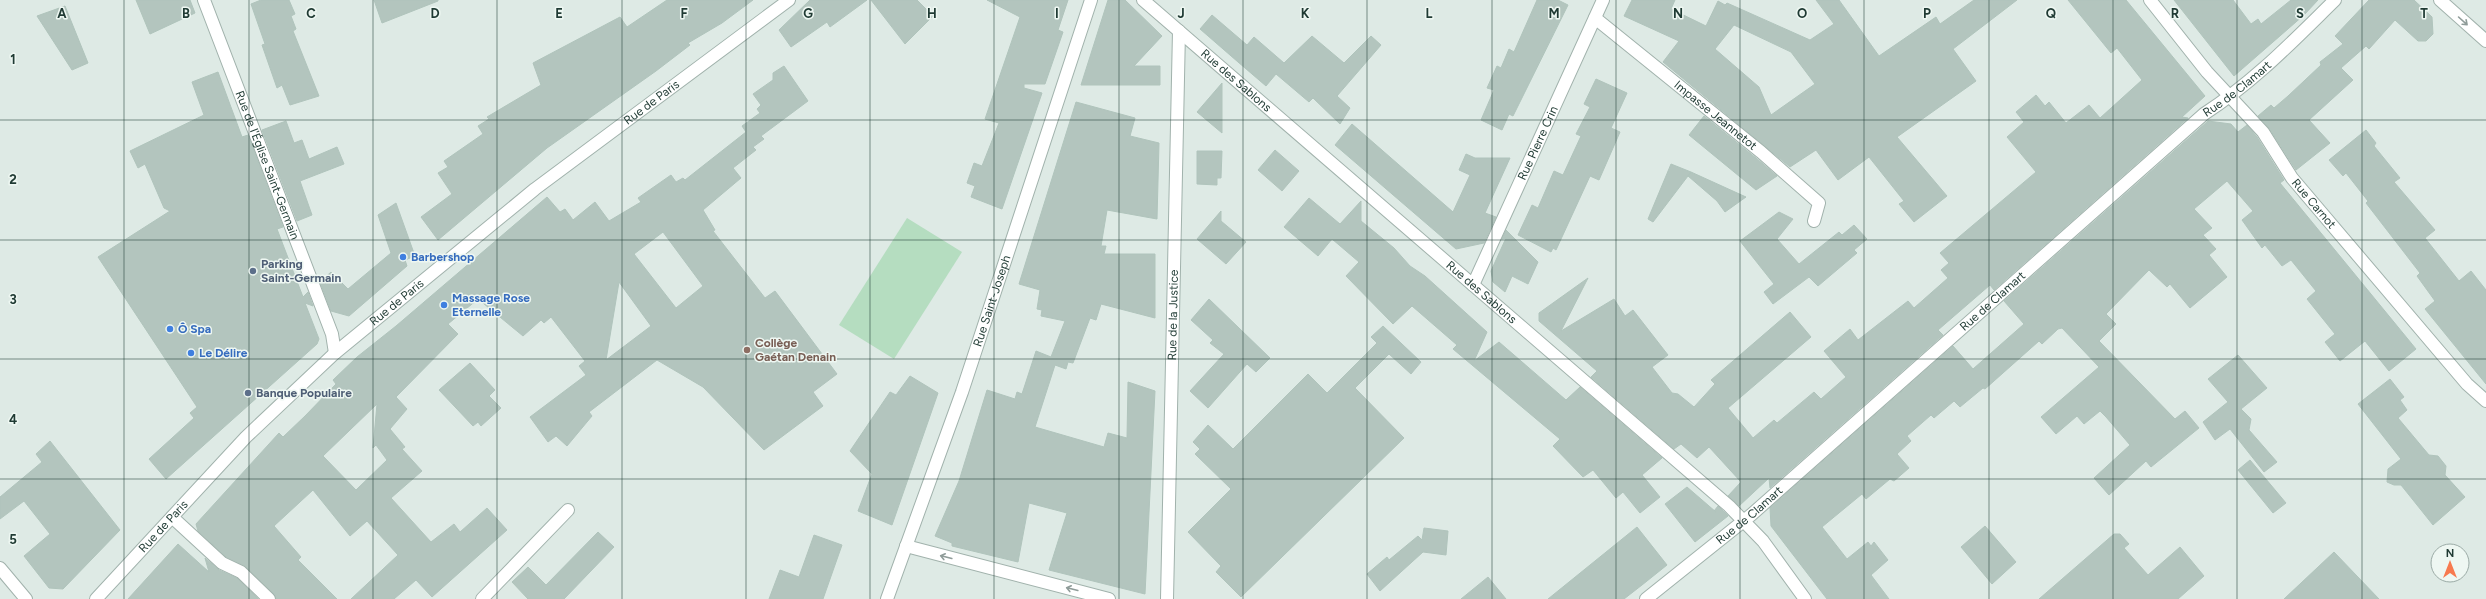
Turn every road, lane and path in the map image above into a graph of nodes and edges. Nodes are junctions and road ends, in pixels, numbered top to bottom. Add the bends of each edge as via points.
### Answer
1 (204, 0) edge
2 (789, 0) edge
3 (1091, 0) edge
4 (1143, 0) edge
5 (1603, 0) edge
6 (2150, 0) edge
7 (2335, 0) edge
8 (2440, 0) edge
9 (1595, 18) junction
10 (1179, 31) junction
11 (2486, 41) edge
12 (2230, 97) junction
13 (1814, 221) dead end
14 (1473, 285) junction
15 (335, 353) junction
16 (2486, 402) edge
17 (568, 510) dead end
18 (172, 517) junction
19 (1744, 521) junction
20 (906, 546) junction
21 (0, 568) edge
22 (26, 599) edge
23 (96, 599) edge
24 (269, 599) edge
25 (482, 599) edge
26 (887, 599) edge
27 (1110, 599) edge
28 (1167, 599) edge
29 (1646, 599) edge
30 (1805, 599) edge

1 - 15 street, Rue de l'Église Saint-Germain via 332,334
2 - 15 street, Rue de Paris via 535,189
3 - 20 street, Rue Saint-Joseph via 962,392
4 - 10 street, Rue des Sablons
5 - 9 street, Rue Pierre Crin
6 - 12 street, Rue Carnot
7 - 12 street, Rue de Clamart via 2266,67
8 -> 11 street
9 - 13 street, Impasse Jeannetot via 1761,152 1819,203
9 - 14 street, Rue Pierre Crin
10 - 14 street, Rue des Sablons
10 - 28 street, Rue de la Justice
12 - 16 street, Rue Carnot via 2263,132 2292,178 2467,384
12 - 19 street, Rue de Clamart via 2204,114
14 - 19 street, Rue des Sablons
15 - 18 street, Rue de Paris via 246,437
17 - 25 street
18 - 23 street, Rue de Paris
18 - 24 street via 222,563 241,572
19 - 29 street, Rue de Clamart
19 - 30 street, Rue des Sablons via 1763,541
20 - 26 street, Rue Saint-Joseph
27 -> 20 street
21 - 22 street

